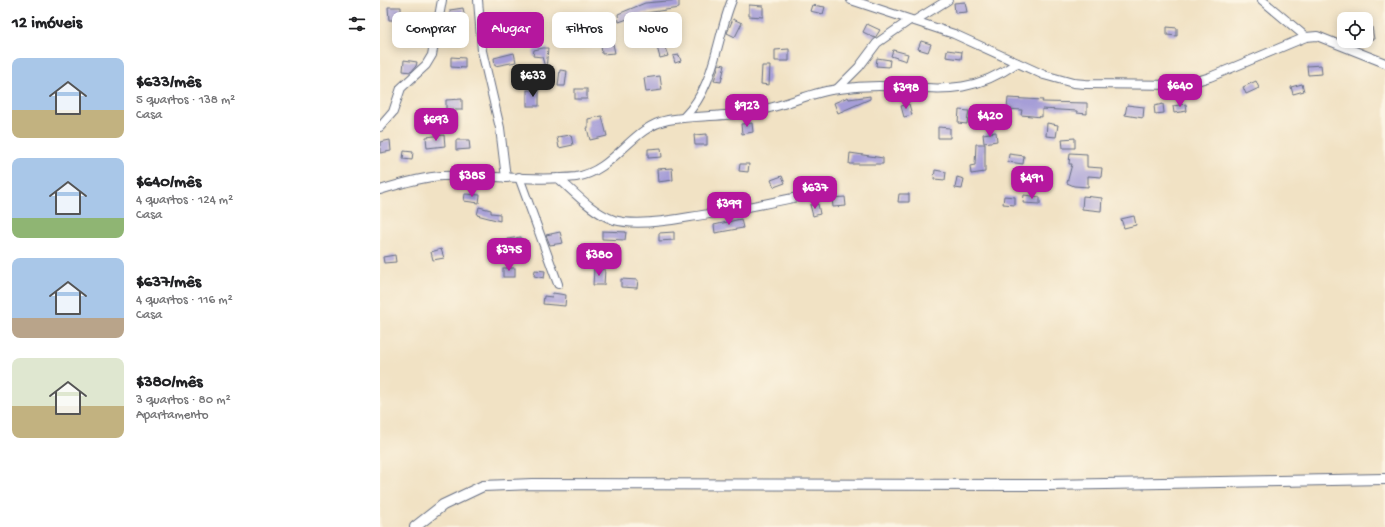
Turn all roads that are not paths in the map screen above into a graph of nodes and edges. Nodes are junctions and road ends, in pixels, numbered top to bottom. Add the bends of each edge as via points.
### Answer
1 (442, 0) edge
2 (478, 0) edge
3 (483, 0) edge
4 (732, 0) edge
5 (851, 0) edge
6 (948, 0) edge
7 (1262, 0) edge
8 (912, 21) junction
9 (1306, 37) junction
10 (1017, 63) junction
11 (1385, 63) edge
12 (837, 89) junction
13 (684, 117) junction
14 (380, 127) edge
15 (506, 178) junction
16 (519, 178) junction
17 (558, 178) junction
18 (380, 190) edge
19 (822, 192) dead end
20 (558, 284) dead end
21 (1385, 480) edge
22 (415, 527) edge

1 - 14 street via 432,55 426,65 401,88 393,112
2 - 3 street
2 - 15 street via 482,51 500,128
4 - 13 street via 705,88 695,107
5 - 8 street
6 - 8 street
7 - 9 street
8 - 10 street via 954,34
8 - 12 street via 877,42 859,67
9 - 10 street via 1210,78 1182,85 1073,83 1044,75
9 - 11 street via 1317,36
10 - 12 street via 994,77 963,87 936,90 879,86
12 - 13 street via 739,114
13 - 17 street via 650,127 612,160 595,171 576,177
15 - 16 street
15 - 18 street via 442,176
16 - 17 street
16 - 20 street
17 - 19 street via 605,216 615,220 637,222 656,222 733,211
21 - 22 street via 1048,485 483,486 443,505

